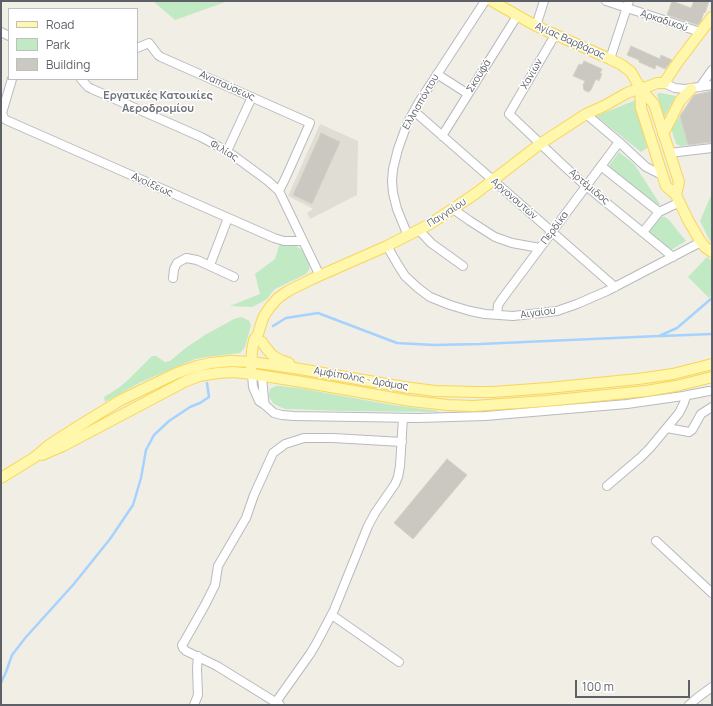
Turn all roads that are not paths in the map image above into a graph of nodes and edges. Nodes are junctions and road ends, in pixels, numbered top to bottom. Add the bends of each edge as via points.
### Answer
1 (485, 1) edge
2 (492, 1) edge
3 (544, 1) edge
4 (606, 1) edge
5 (628, 5) edge
6 (517, 16) junction
7 (712, 18) edge
8 (536, 26) junction
9 (700, 32) junction
10 (555, 35) junction
11 (138, 48) edge
12 (610, 59) junction
13 (712, 70) edge
14 (437, 74) junction
15 (12, 80) edge
16 (81, 80) edge
17 (664, 84) junction
18 (712, 85) edge
19 (640, 88) junction
20 (695, 88) junction
21 (468, 94) junction
22 (252, 97) junction
23 (414, 111) junction
24 (509, 114) joint
25 (586, 114) junction
26 (663, 134) junction
27 (442, 136) junction
28 (619, 142) junction
29 (540, 144) junction
30 (712, 148) edge
31 (227, 151) junction
32 (669, 153) junction
33 (601, 166) junction
34 (662, 175) junction
35 (493, 180) junction
36 (586, 186) junction
37 (279, 191) junction
38 (678, 199) junction
39 (453, 209) junction
40 (659, 212) junction
41 (228, 218) junction
42 (419, 230) junction
43 (552, 232) junction
44 (643, 232) junction
45 (408, 236) junction
46 (303, 241) junction
47 (701, 242) junction
48 (387, 246) junction
49 (540, 248) junction
50 (712, 252) edge
51 (673, 257) junction
52 (210, 265) junction
53 (463, 266) dead end
54 (320, 276) junction
55 (234, 277) dead end
56 (173, 278) dead end
57 (615, 287) junction
58 (497, 315) junction
59 (260, 333) junction
60 (251, 362) junction
61 (262, 363) junction
62 (712, 364) edge
63 (252, 374) junction
64 (262, 376) junction
65 (338, 376) junction
66 (712, 376) edge
67 (711, 392) edge
68 (686, 396) junction
69 (265, 405) junction
70 (712, 407) edge
71 (403, 418) junction
72 (666, 428) junction
73 (402, 442) junction
74 (35, 457) junction
75 (1, 478) edge
76 (608, 486) dead end
77 (656, 541) dead end
78 (712, 593) edge
79 (332, 615) junction
80 (198, 656) junction
81 (399, 662) dead end
82 (712, 687) edge
83 (278, 703) edge
84 (194, 705) edge
85 (689, 705) edge

1 - 14 street, Ελλησπόντου
2 - 6 main road, Αγίας Βαρβάρας
3 - 8 street
4 - 5 street, Αρκαδικού
5 - 9 street, Αρκαδικού
5 - 12 street
6 - 8 main road, Αγίας Βαρβάρας
6 - 21 street, Σκουφά
7 - 9 main road
8 - 10 main road, Αγίας Βαρβάρας
9 - 17 main road
10 - 12 main road, Αγίας Βαρβάρας
10 - 24 street, Χανίων
11 - 22 street, Αναπαύσεως via 150,43 161,57
12 - 19 main road, Αγίας Βαρβάρας via 631,72
13 - 20 street
14 - 21 street
14 - 23 street, Ελλησπόντου
15 - 41 street, Ανοίξεως via 3,110 4,118
16 - 31 street, Φιλίας via 92,89
17 - 19 main road via 657,83
17 - 20 street via 680,89
18 - 20 street
19 - 25 main road, Παγγαίου
19 - 26 main road, Αγίας Βαρβάρας via 654,104
19 - 34 main road via 641,108
20 - 26 main road via 680,101
21 - 27 street, Σκουφά
22 - 31 street
22 - 37 street, Αναπαύσεως via 310,123
23 - 27 street, Αργοναυτών
23 - 45 street, Ελλησπόντου via 398,148 392,181 395,204
24 - 29 street, Αρτέμιδος
25 - 28 street
25 - 29 main road, Παγγαίου
26 - 32 main road, Αγίας Βαρβάρας
27 - 35 street, Αργοναυτών
28 - 33 street, Περδίκα
28 - 34 street via 646,167
29 - 35 main road, Παγγαίου
29 - 36 street, Αρτέμιδος
30 - 32 street
31 - 37 street, Φιλίας via 268,180
32 - 38 main road, Αγίας Βαρβάρας via 679,182
33 - 36 street, Περδίκα
33 - 40 street
34 - 38 main road via 666,186
35 - 39 main road, Παγγαίου
35 - 43 street, Αργοναυτών
36 - 43 street, Περδίκα
36 - 44 street, Αρτέμιδος
37 - 46 street, Φιλίας
38 - 40 street
38 - 47 main road
39 - 42 main road, Παγγαίου
39 - 49 street via 495,237
40 - 44 street
41 - 46 street, Ανοίξεως via 279,240
41 - 52 street
42 - 45 main road, Παγγαίου
42 - 53 street via 440,251
43 - 49 street, Περδίκα
43 - 57 street, Αργοναυτών
44 - 51 street, Αρτέμιδος
45 - 48 main road, Παγγαίου
46 - 54 street, Φιλίας
47 - 50 main road
47 - 51 street, Αιγαίου
48 - 54 main road, Παγγαίου
48 - 58 street, Αιγαίου via 405,276 424,292 460,309
49 - 58 street, Περδίκα via 498,305
51 - 57 street, Αιγαίου
52 - 55 street
52 - 56 street via 186,258 177,263
54 - 59 main road, Παγγαίου via 278,298 262,319
57 - 58 street, Αιγαίου via 557,311 520,316
59 - 60 main road, Παγγαίου via 253,342
59 - 61 main road
59 - 65 main road via 266,348 284,362
60 - 61 main road, Αμφίπολης - Δράμας
60 - 63 main road, Παγγαίου
60 - 74 main road, Αμφίπολης - Δράμας via 211,363 168,377 121,400 49,445
61 - 64 main road
61 - 65 main road, Αμφίπολης - Δράμας
62 - 65 main road, Αμφίπολης - Δράμας via 662,376 493,392 429,390
63 - 64 main road, Αμφίπολης - Δράμας
63 - 69 street via 257,398
63 - 74 main road, Αμφίπολης - Δράμας via 229,372 199,376 167,390 56,450
64 - 66 main road, Αμφίπολης - Δράμας via 411,401 473,406 646,391
64 - 69 street
67 - 68 street
68 - 71 street via 506,415
68 - 72 street via 681,410
69 - 71 street via 274,413 288,416
70 - 72 street via 700,414 689,432
71 - 73 street
72 - 76 street via 645,454
73 - 79 street via 395,484 368,526
73 - 80 street via 304,438 285,444 273,453 246,518 218,566 206,605 182,645 186,651
74 - 75 main road, Αμφίπολης - Δράμας
77 - 78 street
79 - 81 street
79 - 83 street
80 - 83 street
80 - 84 street via 198,695
82 - 85 street

